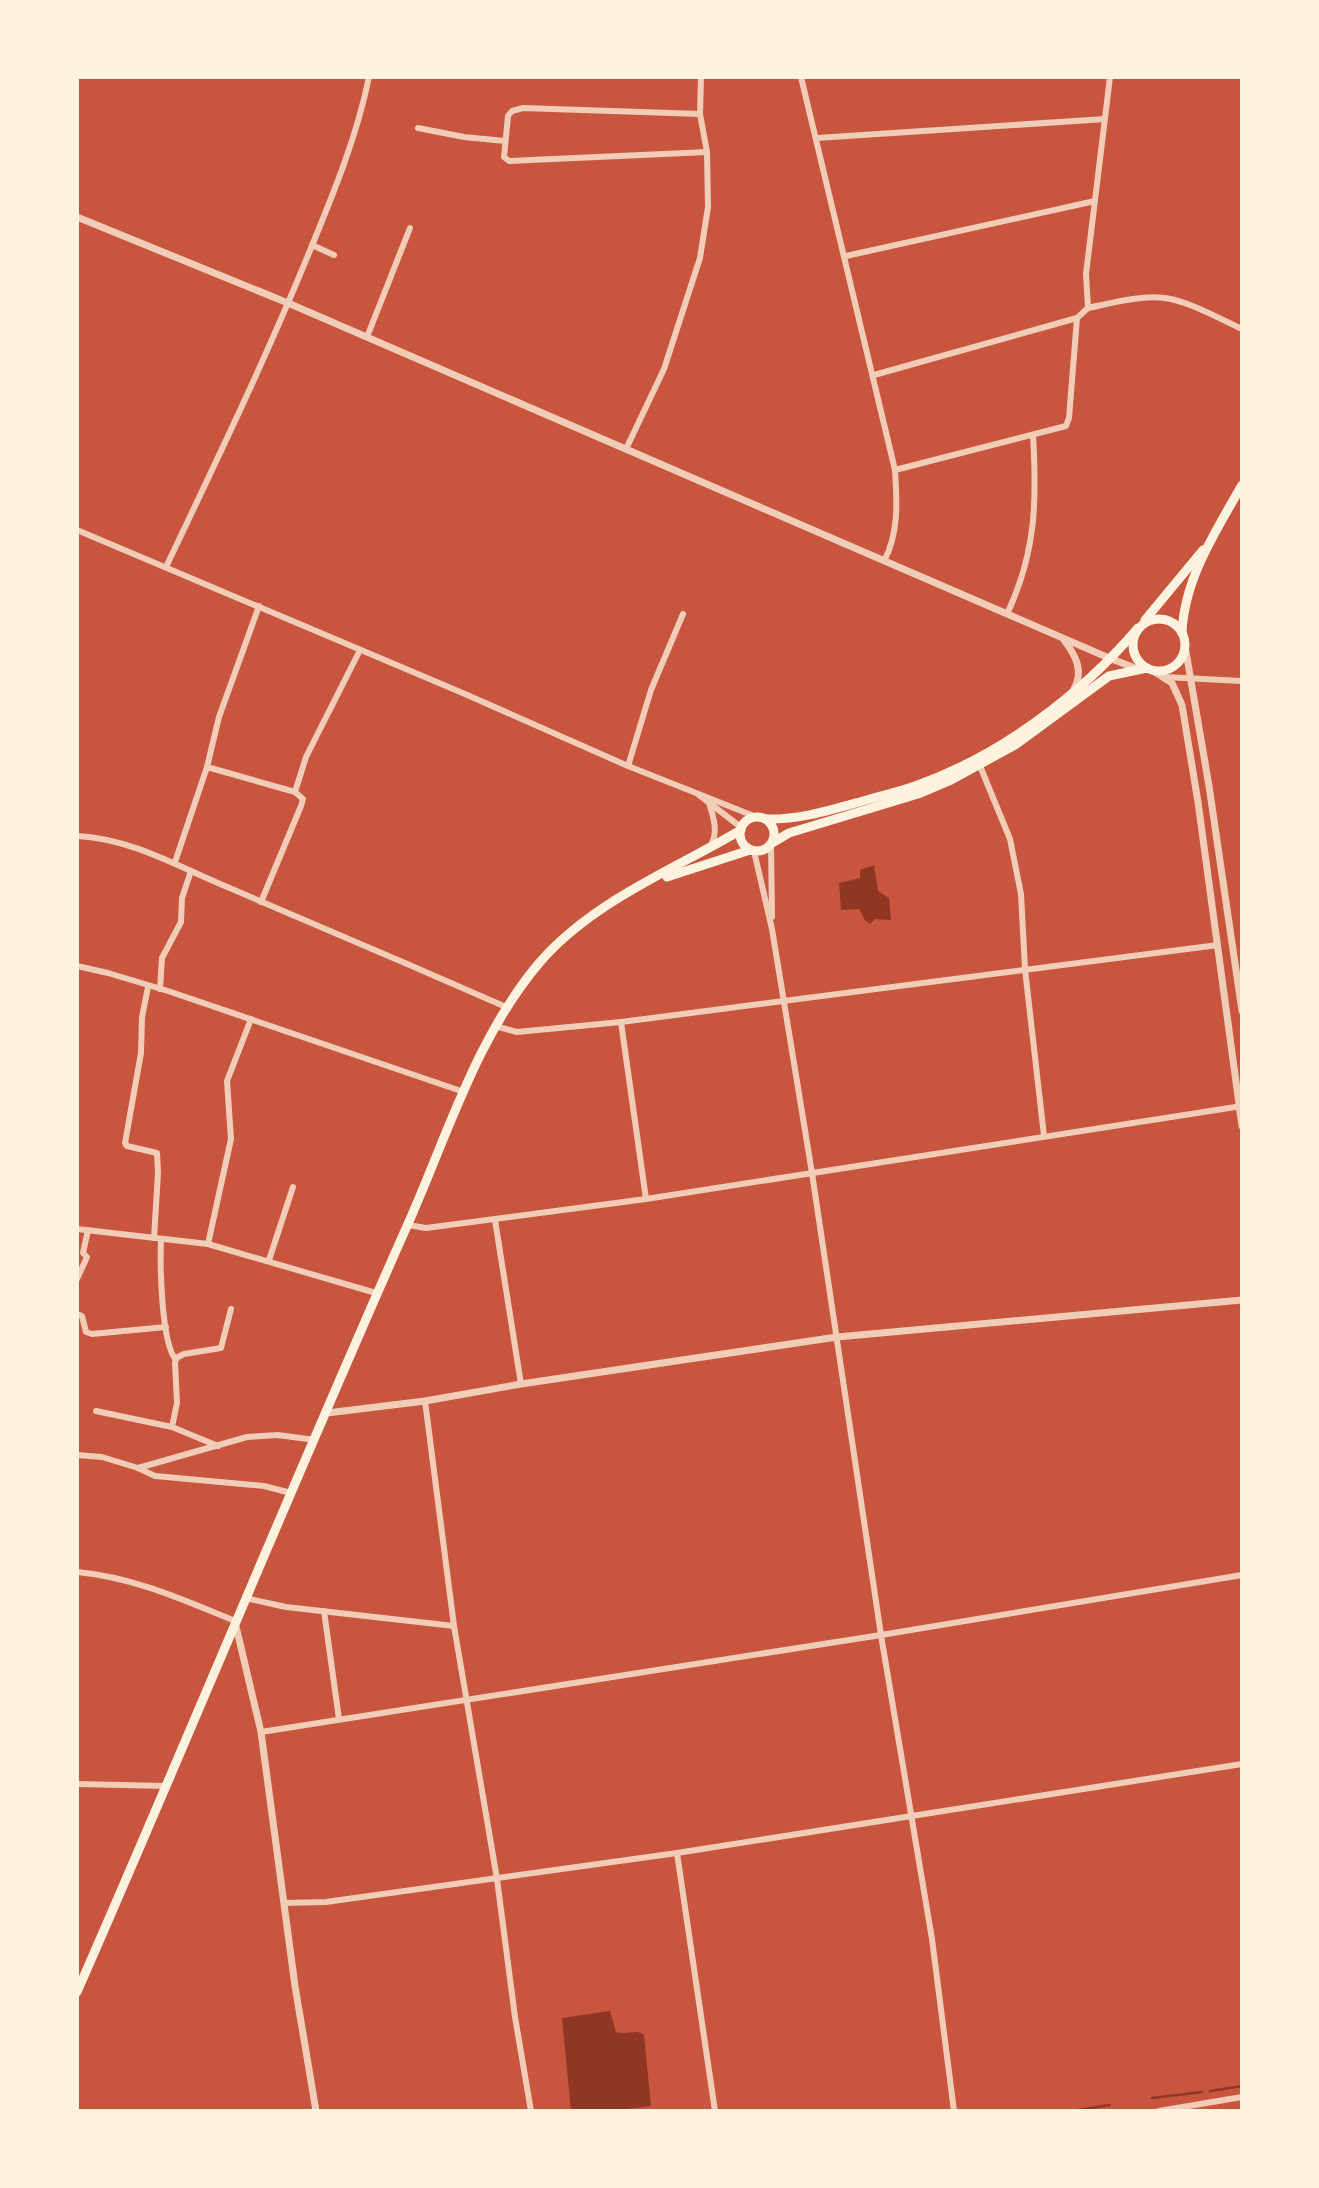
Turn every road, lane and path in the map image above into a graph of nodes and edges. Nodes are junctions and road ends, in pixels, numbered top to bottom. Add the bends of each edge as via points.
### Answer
1 (369, 77) edge
2 (701, 77) edge
3 (801, 77) edge
4 (1110, 77) edge
5 (700, 114) junction
6 (1105, 119) junction
7 (418, 128) dead end
8 (817, 138) junction
9 (505, 141) junction
10 (707, 152) junction
11 (1095, 201) junction
12 (77, 217) edge
13 (410, 228) dead end
14 (312, 245) junction
15 (334, 255) dead end
16 (846, 256) junction
17 (288, 303) junction
18 (1088, 308) junction
19 (1077, 318) junction
20 (1242, 329) edge
21 (367, 337) junction
22 (874, 375) junction
23 (1033, 435) junction
24 (626, 449) junction
25 (895, 470) junction
26 (1242, 485) edge
27 (77, 530) edge
28 (1209, 543) junction
29 (884, 561) junction
30 (166, 567) junction
31 (259, 606) junction
32 (683, 614) dead end
33 (1007, 614) junction
34 (1140, 626) junction
35 (1182, 633) junction
36 (1061, 637) junction
37 (1185, 646) junction
38 (360, 650) junction
39 (1109, 658) junction
40 (1145, 669) junction
41 (1166, 677) junction
42 (1190, 680) junction
43 (1242, 681) edge
44 (1073, 691) junction
45 (1046, 719) junction
46 (628, 766) junction
47 (980, 766) junction
48 (207, 767) junction
49 (295, 792) junction
50 (697, 794) junction
51 (709, 804) junction
52 (762, 818) junction
53 (741, 829) junction
54 (77, 836) edge
55 (771, 844) junction
56 (709, 849) junction
57 (752, 850) junction
58 (175, 862) junction
59 (191, 871) junction
60 (645, 884) junction
61 (261, 902) junction
62 (772, 929) junction
63 (1218, 944) junction
64 (77, 966) edge
65 (1025, 969) junction
66 (148, 987) junction
67 (160, 989) junction
68 (784, 1000) junction
69 (506, 1007) junction
70 (1242, 1011) edge
71 (251, 1019) junction
72 (621, 1022) junction
73 (495, 1026) junction
74 (464, 1092) junction
75 (1241, 1106) edge
76 (1242, 1126) edge
77 (1044, 1136) junction
78 (812, 1173) junction
79 (293, 1188) dead end
80 (646, 1199) junction
81 (495, 1220) junction
82 (408, 1225) junction
83 (77, 1229) edge
84 (88, 1230) junction
85 (157, 1239) junction
86 (208, 1244) junction
87 (269, 1260) junction
88 (77, 1279) edge
89 (376, 1293) junction
90 (1242, 1300) edge
91 (231, 1309) dead end
92 (77, 1314) edge
93 (166, 1327) junction
94 (836, 1337) junction
95 (176, 1360) junction
96 (522, 1384) junction
97 (425, 1401) junction
98 (96, 1411) dead end
99 (327, 1413) junction
100 (172, 1427) junction
101 (315, 1440) junction
102 (218, 1446) junction
103 (77, 1455) edge
104 (138, 1468) junction
105 (291, 1493) junction
106 (77, 1572) edge
107 (1242, 1575) edge
108 (245, 1598) junction
109 (324, 1611) junction
110 (235, 1621) junction
111 (454, 1626) junction
112 (881, 1635) junction
113 (467, 1699) junction
114 (340, 1719) junction
115 (261, 1731) junction
116 (1242, 1764) edge
117 (77, 1784) edge
118 (167, 1786) junction
119 (912, 1815) junction
120 (677, 1853) junction
121 (497, 1879) junction
122 (284, 1903) junction
123 (78, 1989) edge
124 (1242, 2097) edge
125 (316, 2111) edge
126 (531, 2111) edge
127 (715, 2111) edge
128 (954, 2111) edge
129 (1159, 2111) edge

1 - 14 street via 334,193
2 - 5 street
3 - 8 street
4 - 6 street
5 - 9 street via 523,108 508,116
5 - 10 street
6 - 8 street
6 - 11 street
7 - 9 street
8 - 16 street
9 - 10 street via 504,157 509,161
10 - 24 street via 708,207 700,258 664,369
11 - 16 street
11 - 18 street via 1086,274
12 - 17 street
13 - 21 street
14 - 15 street
14 - 17 street
16 - 22 street
17 - 21 street
17 - 30 street
18 - 19 street
18 - 20 street via 1164,298
19 - 22 street
19 - 23 street via 1066,426
21 - 24 street
22 - 25 street
23 - 25 street
23 - 33 street via 1036,477 1030,552
24 - 29 street
25 - 29 street via 896,529
26 - 28 main road
27 - 30 street
28 - 34 main road
28 - 35 main road via 1186,598
29 - 33 street
30 - 31 street
31 - 38 street
31 - 48 street via 219,717
32 - 46 street via 651,690
33 - 36 street
34 - 35 main road via 1164,619
34 - 39 main road
34 - 40 main road via 1133,636 1133,650
35 - 37 main road
36 - 39 street
36 - 44 street via 1079,667
37 - 40 main road via 1174,666
37 - 42 street
38 - 46 street
38 - 49 street via 306,757
39 - 40 street
39 - 44 main road
40 - 41 street
40 - 45 main road via 1097,682
41 - 42 street
41 - 63 street via 1182,705
42 - 43 street
42 - 70 street
44 - 45 main road
45 - 47 main road
45 - 52 main road via 975,759 914,786 806,816
46 - 50 street
47 - 55 main road via 918,794 789,833
47 - 65 street via 1010,839 1021,894
48 - 49 street
48 - 58 street
49 - 61 street via 303,799 301,806
50 - 51 street
50 - 52 street
51 - 53 street
51 - 56 street via 716,828
52 - 53 main road via 749,820
52 - 55 main road via 774,832
53 - 56 main road
53 - 57 main road via 743,844
54 - 58 street via 110,839
55 - 57 main road
55 - 62 street
56 - 60 main road
57 - 60 main road
57 - 62 street
58 - 59 street
59 - 61 street
59 - 67 street via 182,898 181,922 162,958
60 - 69 main road via 569,934
61 - 69 street
62 - 68 street
63 - 65 street
63 - 75 street
64 - 66 street
65 - 68 street
65 - 77 street
66 - 67 street
66 - 85 street via 125,1143 157,1153
67 - 71 street
68 - 72 street
68 - 78 street
69 - 73 main road
71 - 74 street
71 - 86 street via 227,1081 231,1139
72 - 73 street via 517,1032
72 - 80 street
73 - 74 main road
74 - 82 main road
75 - 76 street
75 - 77 street
77 - 78 street
78 - 80 street
78 - 94 street
79 - 87 street
80 - 81 street
81 - 82 street via 426,1228
81 - 96 street
82 - 89 main road
83 - 84 street
84 - 85 street
84 - 88 street via 83,1253 87,1257
85 - 86 street
85 - 93 street
86 - 87 street
87 - 89 street
89 - 99 main road
90 - 94 street
91 - 95 street via 222,1348 184,1354
92 - 93 street via 82,1316 86,1332 92,1334
93 - 95 street via 170,1353
94 - 96 street
94 - 112 street
95 - 100 street via 177,1403
96 - 97 street
97 - 99 street
97 - 111 street
98 - 100 street
99 - 101 main road
100 - 102 street
101 - 102 street via 278,1435 247,1437
101 - 105 main road
102 - 104 street
103 - 104 street
104 - 105 street via 155,1476 264,1486
105 - 108 main road
106 - 110 street via 144,1586
107 - 112 street
108 - 109 street
108 - 110 main road
109 - 111 street
109 - 114 street
110 - 115 street
110 - 118 main road
111 - 113 street
112 - 113 street
112 - 119 street
113 - 114 street
113 - 121 street
114 - 115 street
115 - 122 street
116 - 119 street
117 - 118 street
118 - 123 main road
119 - 120 street
119 - 128 street
120 - 121 street
120 - 127 street
121 - 122 street via 326,1902
121 - 126 street
122 - 125 street
124 - 129 street

